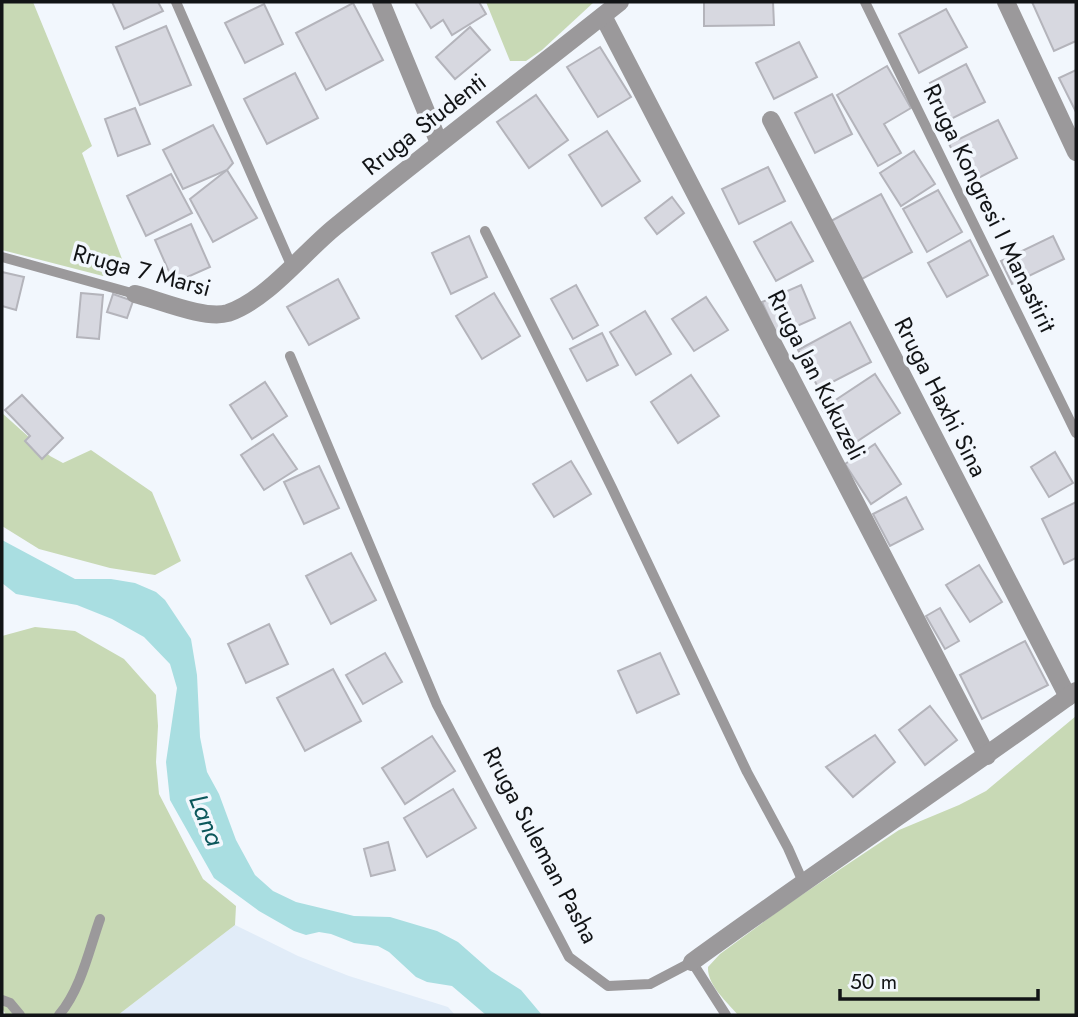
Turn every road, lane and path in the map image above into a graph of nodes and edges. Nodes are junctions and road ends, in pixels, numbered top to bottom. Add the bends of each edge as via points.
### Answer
1 (176, 2) edge
2 (381, 2) edge
3 (620, 2) edge
4 (865, 2) edge
5 (1006, 2) edge
6 (603, 16) junction
7 (771, 120) dead end
8 (439, 143) junction
9 (1076, 152) edge
10 (485, 231) dead end
11 (2, 257) edge
12 (292, 267) junction
13 (264, 291) joint
14 (135, 294) joint
15 (290, 355) dead end
16 (1076, 433) edge
17 (1072, 694) edge
18 (987, 756) junction
19 (803, 882) junction
20 (100, 919) dead end
21 (692, 962) junction
22 (2, 1000) edge
23 (20, 1015) edge
24 (59, 1015) edge
25 (726, 1015) edge

1 - 12 lane
2 - 8 street
3 - 6 street, Rruga Studenti
4 - 16 lane, Rruga Kongresi I Manastirit
5 - 9 street
6 - 8 street, Rruga Studenti
6 - 18 street, Rruga Jan Kukuzeli
7 - 17 street, Rruga Haxhi Sina
8 - 12 street, Rruga Studenti
10 - 19 lane
11 - 14 lane, Rruga 7 Marsi
12 - 13 street, Rruga Studenti
13 - 14 street, Rruga 7 Marsi via 227,313 211,316
15 - 21 lane, Rruga Suleman Pasha via 437,705 569,957 608,986 650,984
17 - 18 street, Rruga Suleman Pasha
18 - 19 street, Rruga Suleman Pasha
19 - 21 street, Rruga Suleman Pasha
20 - 24 lane via 77,984
21 - 25 lane
22 - 23 lane

